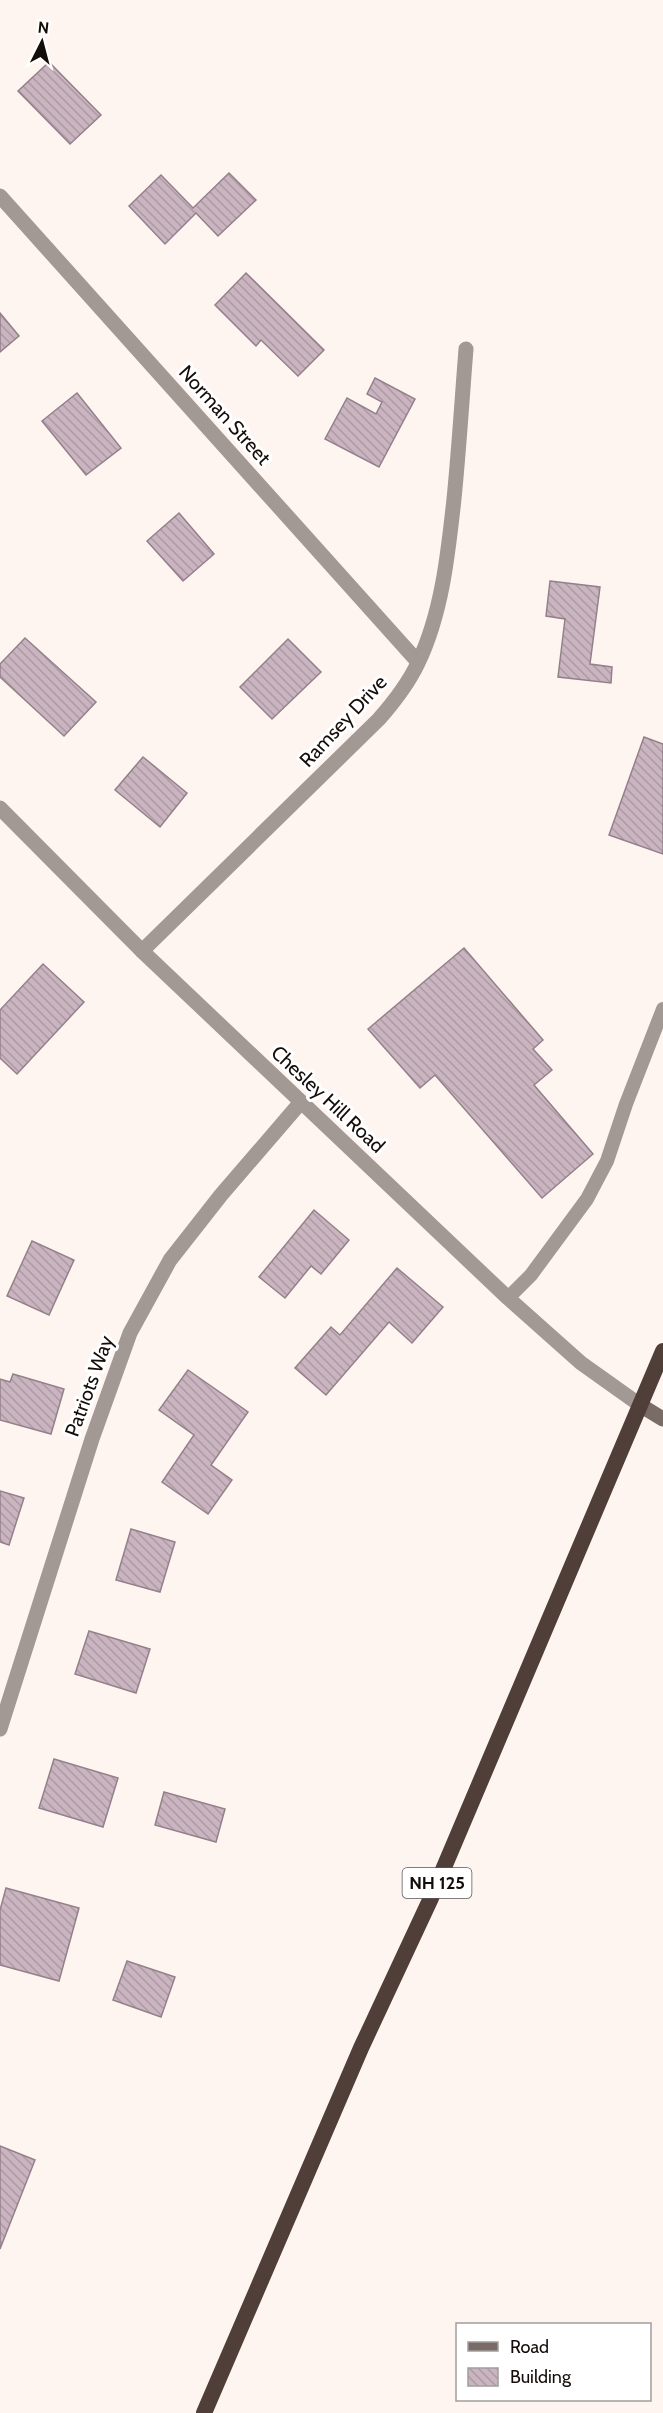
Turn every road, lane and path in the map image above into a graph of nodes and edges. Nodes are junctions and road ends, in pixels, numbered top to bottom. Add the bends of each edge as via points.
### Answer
1 (0, 196) edge
2 (466, 349) dead end
3 (418, 662) junction
4 (0, 808) edge
5 (142, 951) junction
6 (663, 1010) edge
7 (302, 1102) junction
8 (508, 1298) junction
9 (663, 1351) edge
10 (640, 1405) junction
11 (663, 1419) edge
12 (0, 1729) edge
13 (204, 2413) edge

1 - 3 street, Norman Street
2 - 3 street, Ramsey Drive via 450,539 434,619
3 - 5 street, Ramsey Drive via 401,693 379,719
4 - 5 street, Chesley Hill Road
5 - 7 street, Chesley Hill Road
6 - 8 lane via 607,1161 587,1199 531,1275
7 - 8 street, Chesley Hill Road
7 - 12 street, Patriots Way via 220,1195 170,1260 130,1333 92,1439
8 - 10 street, Chesley Hill Road via 581,1363
9 - 10 highway, NH 125
10 - 11 main road
10 - 13 highway, NH 125 via 431,1898 361,2048

